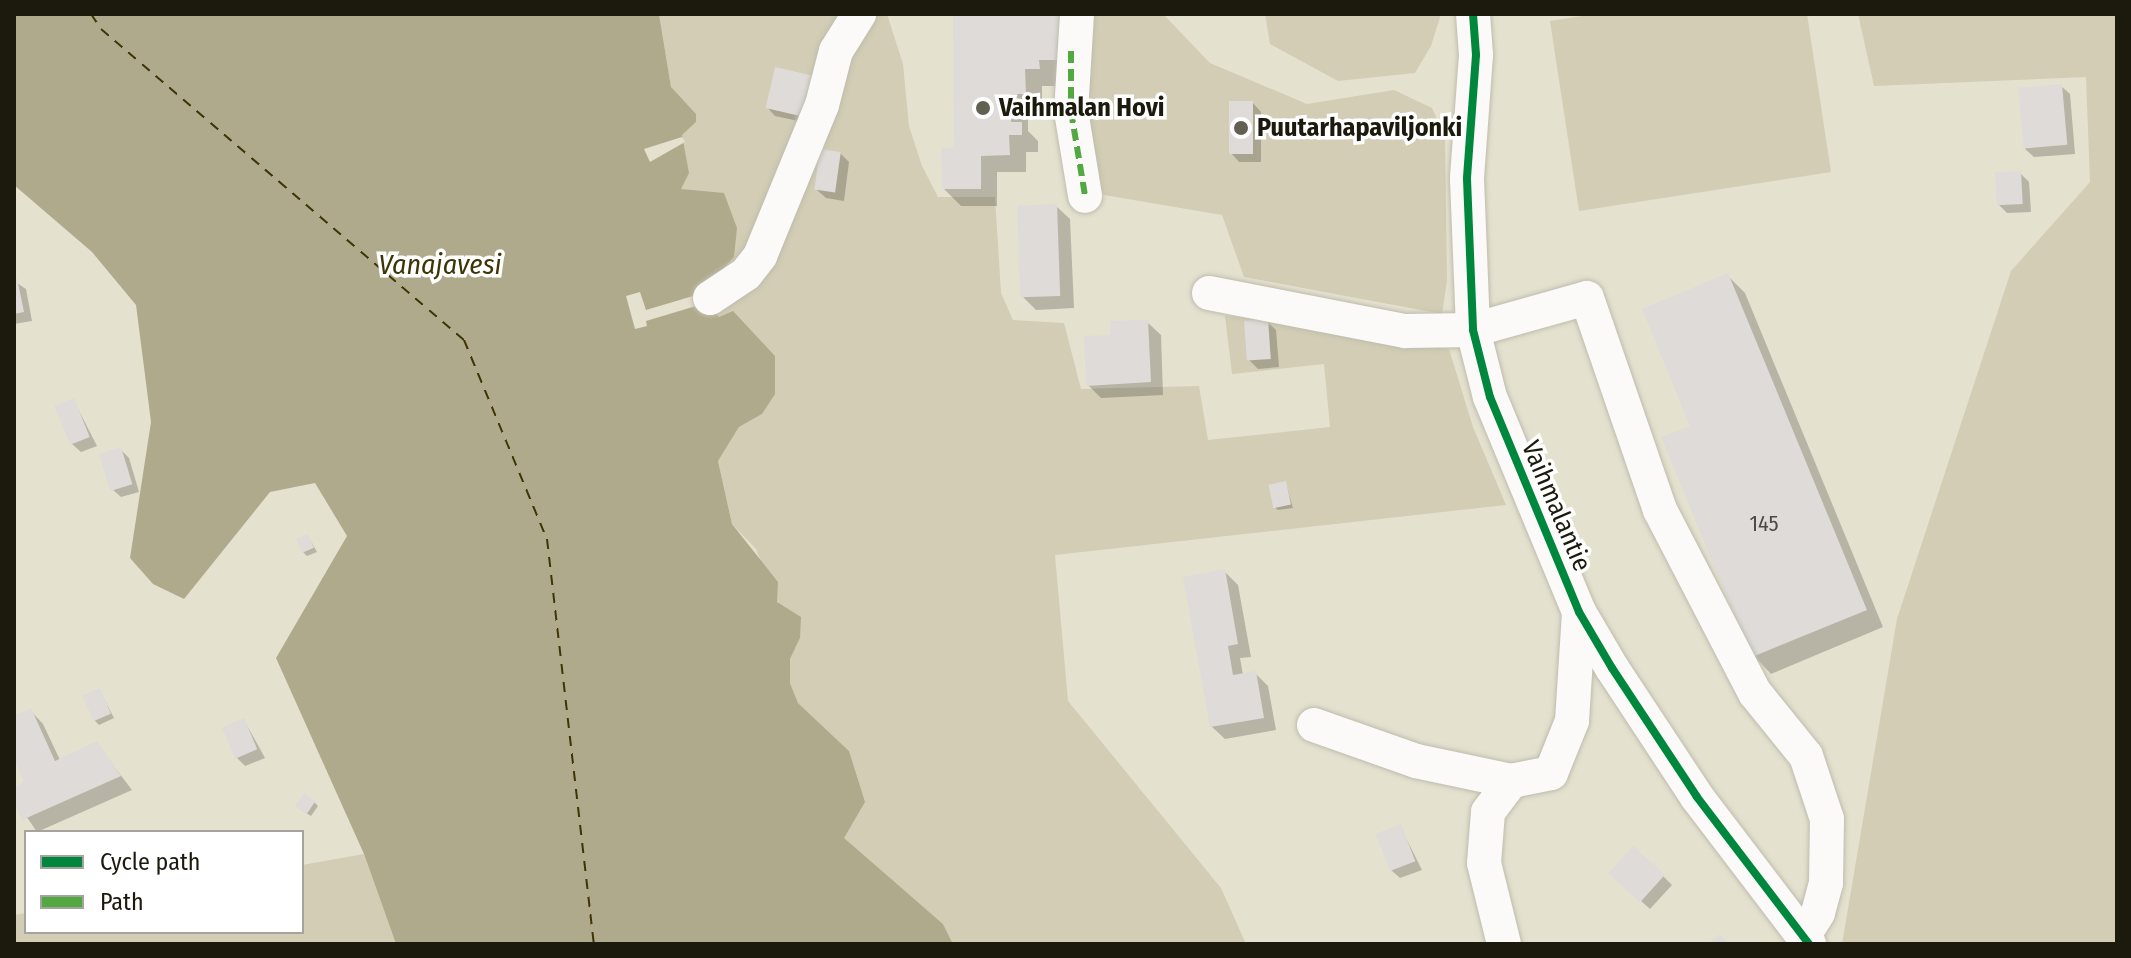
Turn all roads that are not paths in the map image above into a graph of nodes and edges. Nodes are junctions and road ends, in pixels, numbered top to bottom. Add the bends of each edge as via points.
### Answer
1 (859, 14) edge
2 (1077, 14) edge
3 (1473, 14) edge
4 (1085, 196) dead end
5 (1209, 293) dead end
6 (710, 298) dead end
7 (1473, 330) junction
8 (1579, 612) junction
9 (1314, 725) dead end
10 (1511, 781) junction
11 (1807, 940) edge
12 (1504, 944) edge

1 - 6 street via 836,51 822,105 760,256 746,274
2 - 4 street via 1071,51 1072,125
3 - 7 street, Vaihmalantie via 1476,55 1467,179
5 - 7 street via 1405,331
7 - 8 street, Vaihmalantie via 1490,397
7 - 11 street via 1587,298 1660,510 1755,693 1810,769 1827,819 1826,883
8 - 10 street via 1572,721 1551,773
8 - 11 street, Vaihmalantie via 1697,797
9 - 10 street via 1416,761
10 - 12 street via 1488,812 1484,863

